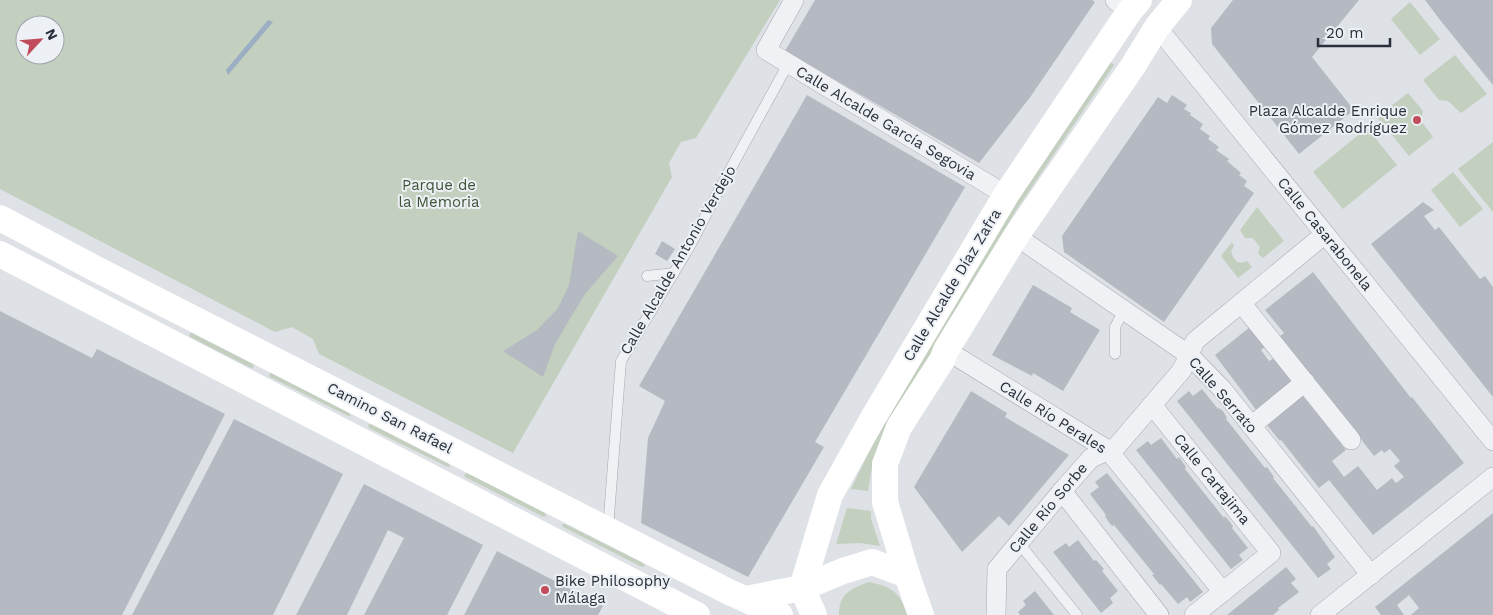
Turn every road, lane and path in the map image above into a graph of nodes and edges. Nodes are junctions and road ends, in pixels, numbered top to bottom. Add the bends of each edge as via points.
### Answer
1 (794, 0) edge
2 (1179, 0) edge
3 (1127, 4) edge
4 (1157, 27) junction
5 (788, 64) junction
6 (1006, 195) junction
7 (0, 218) edge
8 (1326, 234) junction
9 (1016, 236) junction
10 (0, 254) edge
11 (674, 273) junction
12 (647, 276) dead end
13 (1242, 304) junction
14 (1124, 310) junction
15 (946, 350) junction
16 (1115, 354) dead end
17 (1189, 355) junction
18 (1305, 382) junction
19 (1152, 405) junction
20 (1251, 426) junction
21 (1350, 440) dead end
22 (1493, 441) edge
23 (1108, 450) junction
24 (603, 464) dead end
25 (612, 471) junction
26 (1493, 477) edge
27 (1062, 491) junction
28 (608, 529) junction
29 (1018, 542) junction
30 (907, 575) junction
31 (1370, 575) junction
32 (802, 588) junction
33 (1223, 592) junction
34 (746, 598) junction
35 (1343, 608) edge
36 (697, 615) edge
37 (780, 615) edge
38 (814, 615) edge
39 (922, 615) edge
40 (996, 615) edge
41 (1077, 615) edge
42 (1159, 615) edge
43 (1194, 615) edge
44 (1320, 615) edge

1 - 5 street, Calle Alcalde García Segovia via 766,50
2 - 4 main road, Calle Alcalde Díaz Zafra
3 - 6 main road, Calle Alcalde Díaz Zafra
4 - 8 street, Calle Casarabonela
4 - 9 main road, Calle Alcalde Díaz Zafra
5 - 6 street, Calle Alcalde García Segovia
5 - 11 lane, Calle Alcalde Antonio Verdejo
6 - 32 main road, Calle Alcalde Díaz Zafra via 830,495
7 - 28 main road, Camino San Rafael
8 - 13 street, Calle Río Sorbe
8 - 22 street, Calle Casarabonela
9 - 14 street, Calle Serrato
9 - 15 main road, Calle Alcalde Díaz Zafra
10 - 36 main road
11 - 12 lane
11 - 25 lane, Calle Alcalde Antonio Verdejo via 621,361
13 - 17 street, Calle Río Sorbe via 1195,341
13 - 18 street
14 - 16 lane via 1116,327
14 - 17 street, Calle Serrato
15 - 23 street, Calle Río Perales
15 - 30 main road, Calle Alcalde Díaz Zafra via 899,427 885,464 885,502
17 - 19 street, Calle Río Sorbe via 1182,370
17 - 20 street, Calle Serrato
18 - 20 street
18 - 21 street
19 - 23 street, Calle Río Sorbe via 1116,447
19 - 33 street, Calle Cartajima via 1271,553
20 - 31 street, Calle Serrato
23 - 27 street, Calle Río Sorbe via 1091,458
23 - 33 street, Calle Río Perales
24 - 25 lane
25 - 28 lane, Calle Alcalde Antonio Verdejo
26 - 31 street
27 - 29 street, Calle Río Sorbe
27 - 42 street
28 - 34 main road, Camino San Rafael
29 - 40 street, Calle Río Sorbe via 997,569
29 - 41 lane
30 - 32 main road via 872,562
30 - 39 main road, Calle Alcalde Díaz Zafra
31 - 35 street
32 - 34 main road
32 - 38 main road
33 - 43 street
34 - 37 main road, Camino San Rafael
35 - 44 street

